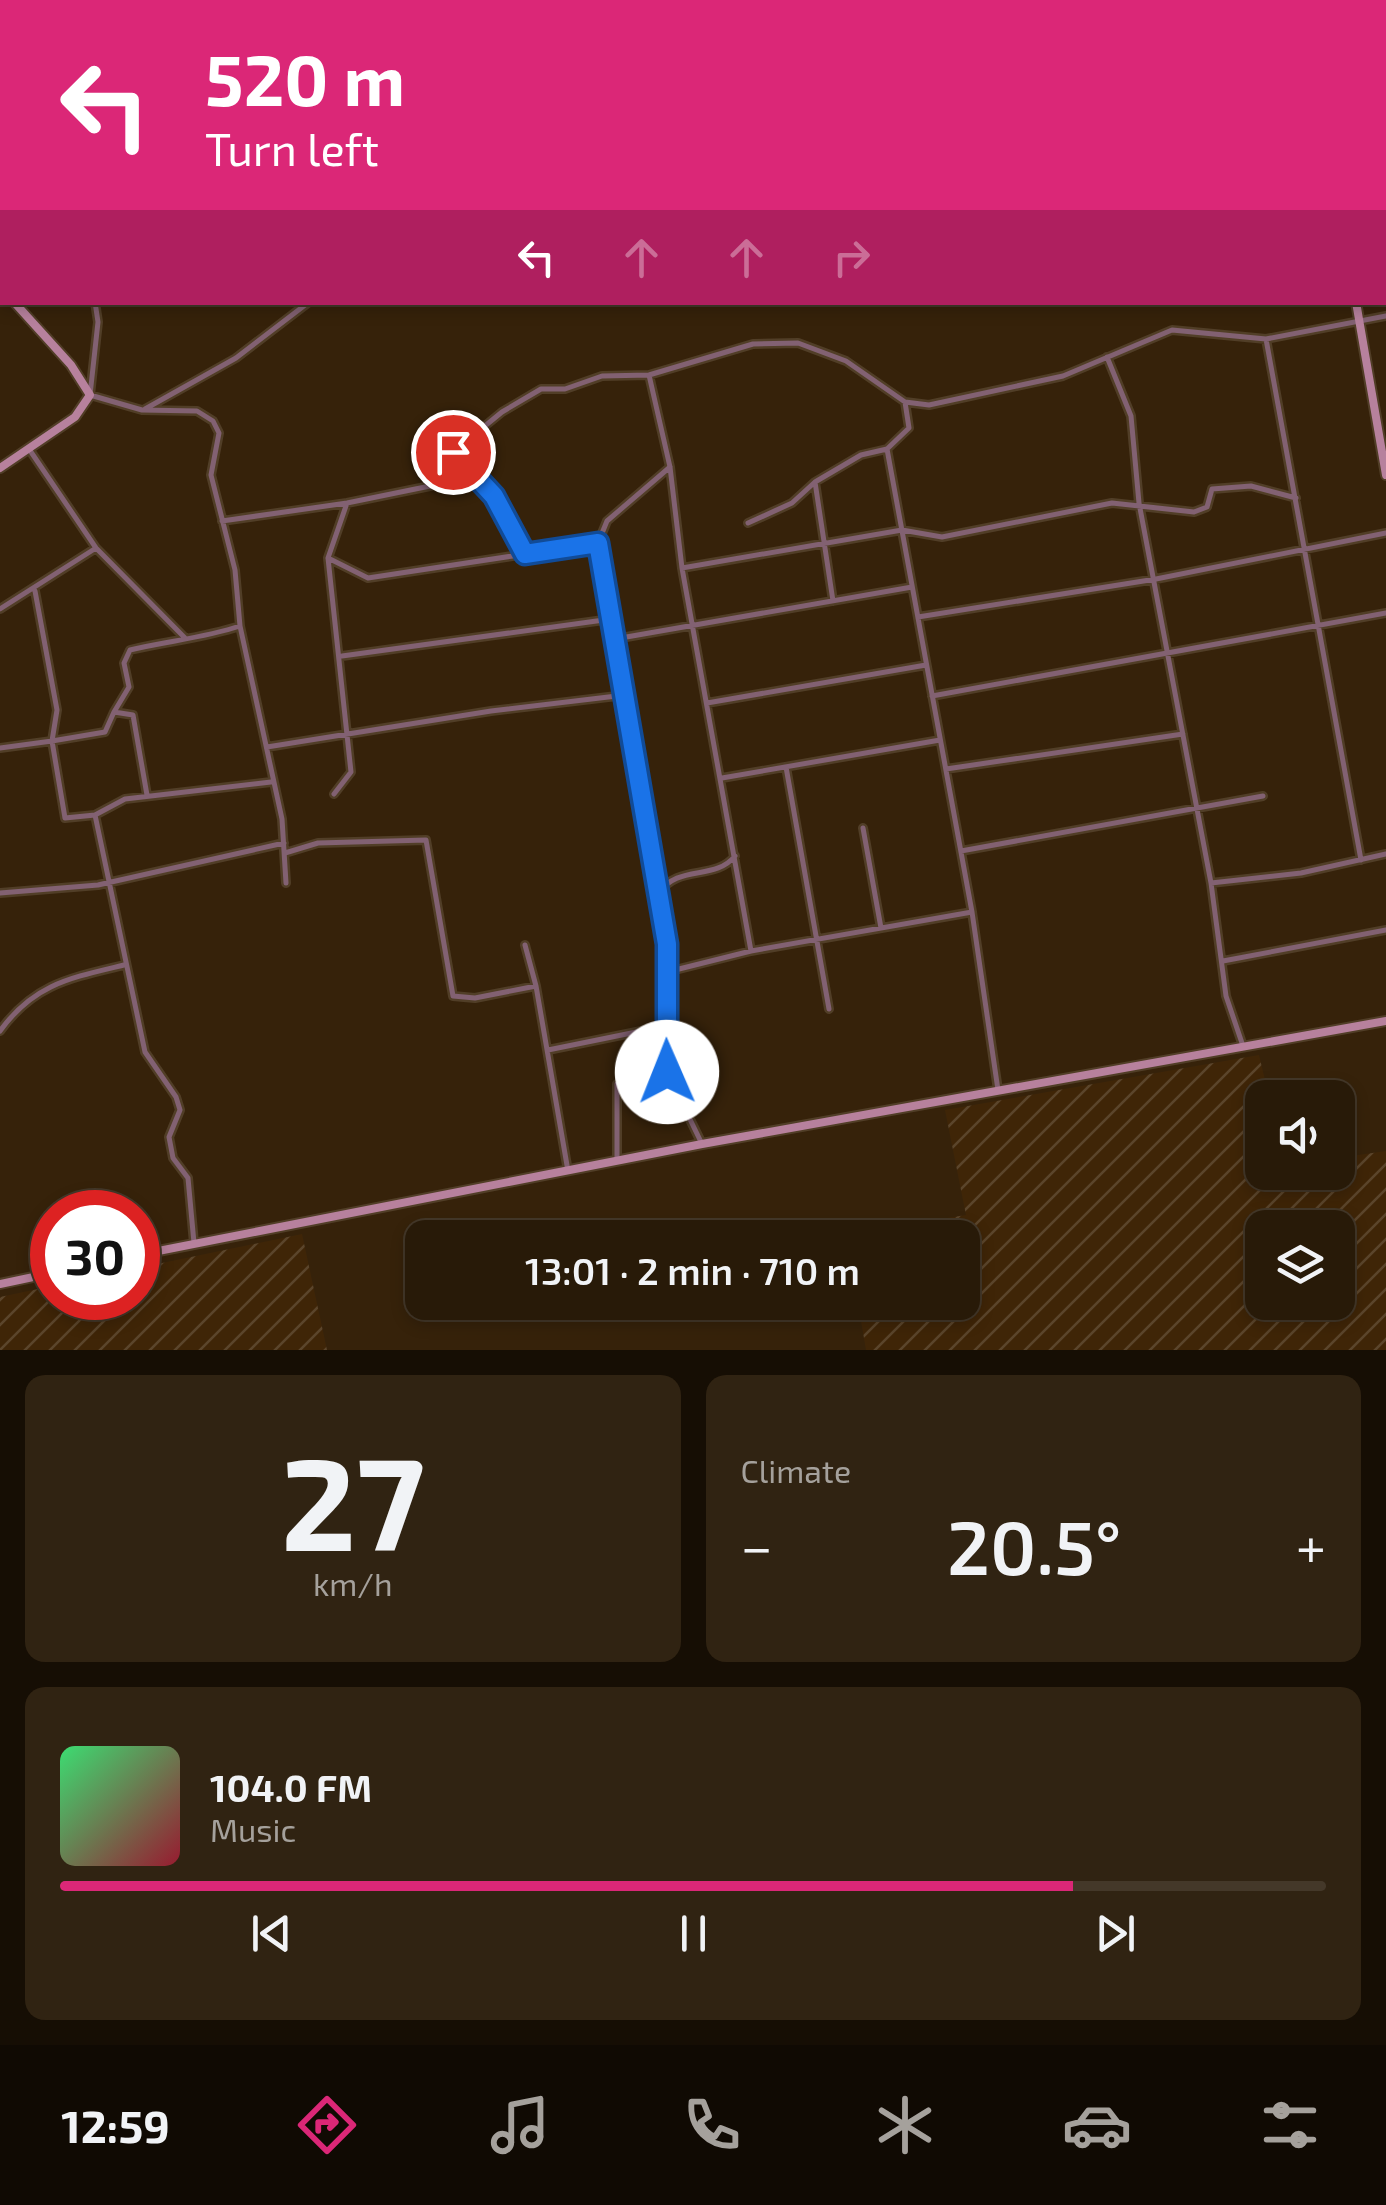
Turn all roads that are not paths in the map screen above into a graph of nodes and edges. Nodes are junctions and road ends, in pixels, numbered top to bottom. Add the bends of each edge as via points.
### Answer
1 (17, 305) edge
2 (95, 305) edge
3 (305, 305) edge
4 (1356, 305) edge
5 (1386, 316) edge
6 (1359, 321) junction
7 (1266, 338) junction
8 (1107, 356) junction
9 (650, 375) junction
10 (90, 395) junction
11 (905, 402) junction
12 (142, 410) junction
13 (887, 449) junction
14 (29, 450) junction
15 (670, 467) junction
16 (0, 468) edge
17 (1386, 476) edge
18 (474, 478) junction
19 (815, 482) junction
20 (1296, 498) junction
21 (347, 503) junction
22 (1139, 503) junction
23 (222, 521) junction
24 (748, 523) dead end
25 (902, 530) junction
26 (1386, 533) edge
27 (598, 543) junction
28 (824, 544) junction
29 (96, 548) junction
30 (1304, 548) junction
31 (525, 554) junction
32 (328, 558) junction
33 (682, 568) junction
34 (1156, 579) junction
35 (912, 586) junction
36 (35, 590) junction
37 (833, 600) junction
38 (0, 609) edge
39 (1386, 613) edge
40 (918, 617) junction
41 (611, 619) junction
42 (1319, 624) junction
43 (240, 626) junction
44 (693, 626) junction
45 (185, 638) junction
46 (615, 639) junction
47 (1169, 654) junction
48 (342, 656) junction
49 (927, 665) junction
50 (625, 695) junction
51 (932, 696) junction
52 (707, 703) junction
53 (114, 712) junction
54 (344, 733) junction
55 (1182, 734) junction
56 (940, 740) junction
57 (52, 741) junction
58 (268, 747) junction
59 (0, 748) edge
60 (786, 766) junction
61 (946, 769) junction
62 (721, 778) junction
63 (272, 782) junction
64 (334, 794) dead end
65 (147, 795) junction
66 (1263, 796) dead end
67 (1195, 807) junction
68 (95, 815) junction
69 (863, 828) dead end
70 (284, 843) junction
71 (961, 851) junction
72 (285, 853) junction
73 (1386, 854) edge
74 (735, 855) junction
75 (1361, 860) junction
76 (110, 881) junction
77 (286, 883) dead end
78 (1211, 883) junction
79 (0, 893) edge
80 (658, 896) junction
81 (972, 912) junction
82 (881, 928) junction
83 (1386, 930) edge
84 (816, 939) junction
85 (525, 946) dead end
86 (751, 951) junction
87 (1222, 961) junction
88 (124, 965) junction
89 (667, 972) junction
90 (536, 986) junction
91 (829, 1008) dead end
92 (1386, 1021) edge
93 (666, 1026) junction
94 (0, 1031) edge
95 (1242, 1046) junction
96 (548, 1050) junction
97 (617, 1084) dead end
98 (999, 1094) junction
99 (702, 1144) junction
100 (617, 1163) junction
101 (568, 1174) junction
102 (194, 1244) junction
103 (160, 1251) edge
104 (30, 1278) edge
105 (0, 1284) edge

1 - 10 street
2 - 10 street
3 - 12 street via 236,358
4 - 6 street
5 - 6 street
6 - 7 street
6 - 17 street
7 - 8 street via 1172,330
7 - 20 street
8 - 11 street via 1011,390 929,405
8 - 22 street via 1131,416
9 - 11 street via 753,344 798,343 846,360
9 - 15 street
9 - 18 street via 602,376 565,390 541,389 453,452
10 - 12 street
10 - 14 street via 75,416
11 - 13 street via 909,428
12 - 23 street via 197,411 214,421 219,433 211,476
13 - 19 street via 860,454
13 - 25 street
14 - 16 street
14 - 29 street
15 - 27 street via 607,521
15 - 33 street
18 - 21 street
18 - 31 street via 494,496
19 - 24 street via 792,504
19 - 28 street
20 - 22 street via 1251,486 1212,489 1207,507 1194,512
20 - 30 street
21 - 23 street
21 - 32 street
22 - 25 street via 942,538
22 - 34 street
23 - 43 street
25 - 28 street
25 - 35 street
26 - 30 street
27 - 31 street
27 - 41 street
28 - 33 street
28 - 37 street
29 - 36 street
29 - 45 street
30 - 34 street
30 - 42 street
31 - 32 street via 368,578
32 - 48 street
33 - 44 street
34 - 40 street
34 - 47 street
35 - 37 street
35 - 40 street
36 - 38 street
36 - 57 street via 57,710
37 - 44 street
39 - 42 street
40 - 49 street
41 - 46 street
41 - 48 street
42 - 47 street
42 - 75 street
43 - 45 street
43 - 58 street
44 - 46 street
44 - 52 street
45 - 53 street via 130,650 124,663 129,687
46 - 50 street
47 - 51 street
47 - 55 street
48 - 54 street
49 - 51 street
49 - 52 street
50 - 54 street
50 - 80 street
51 - 56 street
52 - 62 street
53 - 57 street via 105,732
53 - 65 street via 132,715
54 - 58 street
54 - 64 street via 350,772
55 - 61 street
55 - 67 street
56 - 60 street
56 - 61 street
57 - 59 street
57 - 68 street via 64,818
58 - 63 street
60 - 62 street
60 - 84 street
61 - 71 street
62 - 74 street
63 - 65 street
63 - 70 street
65 - 68 street
66 - 67 street
67 - 71 street
67 - 78 street
68 - 76 street
69 - 82 street
70 - 72 street
70 - 76 street
71 - 81 street
72 - 77 street
72 - 90 street via 318,843 426,840 453,996
73 - 75 street
74 - 80 street via 720,868 676,876
74 - 86 street
75 - 78 street
76 - 79 street
76 - 88 street
78 - 87 street
80 - 89 street
81 - 82 street
81 - 98 street
82 - 84 street
83 - 87 street
84 - 86 street
84 - 91 street
85 - 90 street
86 - 89 street
87 - 95 street
88 - 94 street via 72,978 20,1004
88 - 102 street via 145,1052 180,1110 169,1137 173,1158 188,1178
89 - 93 street
90 - 96 street
92 - 95 street
93 - 96 street
93 - 99 street via 667,1072
95 - 98 street
96 - 101 street
97 - 100 street
98 - 99 street
99 - 100 street
100 - 101 street
101 - 102 street
102 - 103 street
104 - 105 street

